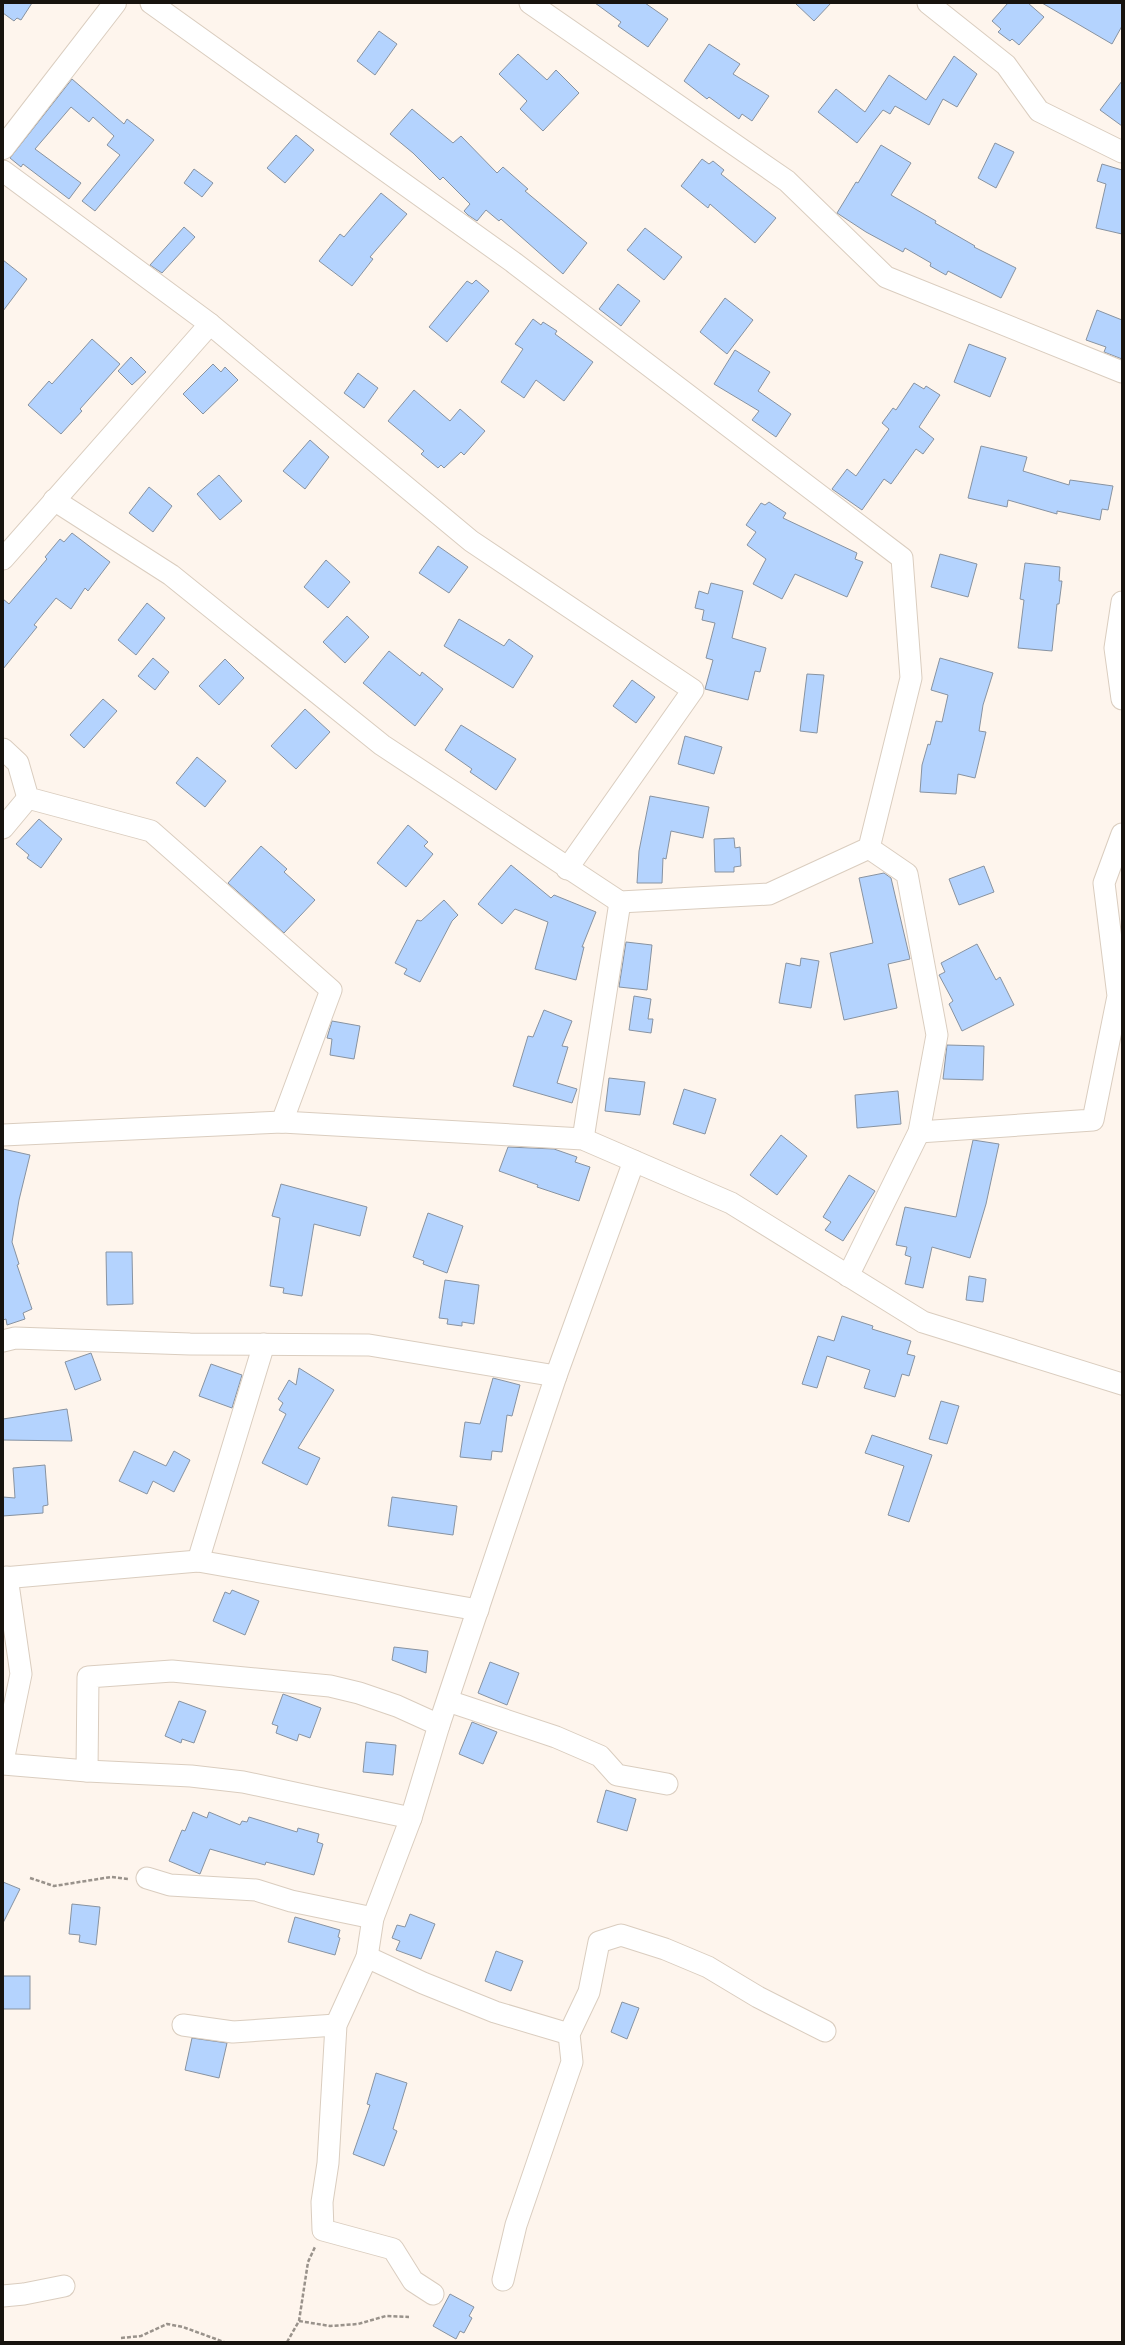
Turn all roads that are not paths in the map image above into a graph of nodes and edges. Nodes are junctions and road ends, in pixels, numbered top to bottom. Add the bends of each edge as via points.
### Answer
1 (115, 3) edge
2 (151, 3) edge
3 (530, 3) edge
4 (928, 3) edge
5 (3, 148) edge
6 (1122, 152) edge
7 (3, 172) edge
8 (210, 324) junction
9 (1122, 372) edge
10 (54, 500) junction
11 (3, 559) edge
12 (1122, 602) edge
13 (1122, 699) edge
14 (3, 749) edge
15 (28, 798) junction
16 (3, 828) edge
17 (1122, 834) edge
18 (869, 848) junction
19 (567, 869) junction
20 (620, 902) junction
21 (282, 1122) junction
22 (919, 1132) junction
23 (3, 1135) edge
24 (583, 1140) junction
25 (634, 1161) junction
26 (848, 1276) junction
27 (3, 1341) edge
28 (264, 1344) junction
29 (556, 1376) junction
30 (1122, 1384) edge
31 (198, 1561) junction
32 (5, 1577) edge
33 (478, 1610) junction
34 (448, 1701) junction
35 (439, 1725) junction
36 (3, 1761) edge
37 (3, 1764) edge
38 (87, 1771) junction
39 (667, 1784) dead end
40 (411, 1818) junction
41 (147, 1878) road end
42 (373, 1918) junction
43 (367, 1957) junction
44 (183, 2025) dead end
45 (336, 2025) junction
46 (825, 2031) dead end
47 (569, 2034) junction
48 (503, 2280) dead end
49 (64, 2286) dead end
50 (433, 2294) dead end
51 (3, 2296) edge

1 - 5 street
2 - 18 street via 513,262 902,558 911,678
3 - 9 street via 787,182 886,277
4 - 6 street via 1006,65 1038,111
7 - 8 street
8 - 10 street
8 - 19 street via 471,541 693,690
10 - 11 street
10 - 19 street via 171,575 382,745
12 - 13 street via 1115,648
14 - 15 street via 18,763
15 - 16 street
15 - 21 street via 151,831 331,990
17 - 22 street via 1104,884 1118,996 1093,1120
18 - 20 street via 769,894
18 - 22 street via 908,874 937,1036
19 - 20 street
20 - 24 street
21 - 23 street
21 - 24 street
22 - 26 street
24 - 25 street
25 - 26 street via 731,1203
25 - 29 street
26 - 30 street via 923,1322
27 - 28 street via 14,1338
28 - 29 street via 369,1345
28 - 31 street
29 - 33 street
31 - 32 street
31 - 33 street
32 - 36 street via 22,1674
33 - 34 street
34 - 35 street
34 - 39 street via 556,1737 600,1756 617,1775
35 - 38 street via 397,1706 330,1686 172,1671 88,1677
35 - 40 street
37 - 38 street
38 - 40 street via 191,1776 243,1782
40 - 42 street
41 - 42 street via 170,1885 256,1890 290,1901
42 - 43 street
43 - 45 street
43 - 47 street via 495,2012
44 - 45 street via 232,2032
45 - 50 street via 328,2163 322,2202 323,2230 393,2249 413,2281
46 - 47 street via 758,1997 708,1967 665,1948 621,1935 599,1942 588,1992
47 - 48 street via 572,2062 516,2225
49 - 51 street

